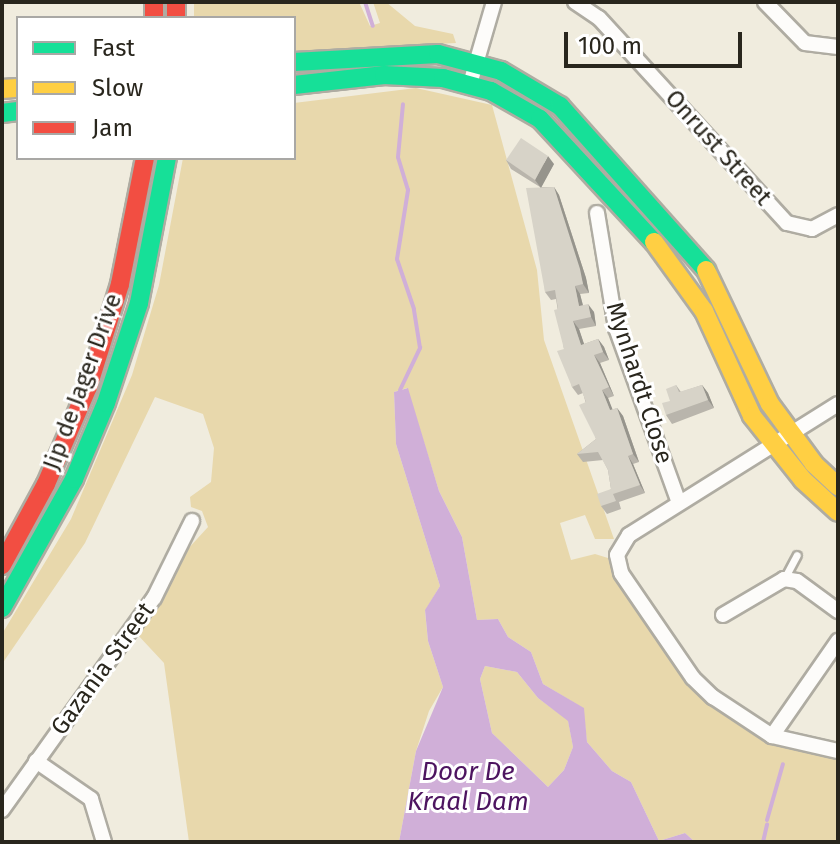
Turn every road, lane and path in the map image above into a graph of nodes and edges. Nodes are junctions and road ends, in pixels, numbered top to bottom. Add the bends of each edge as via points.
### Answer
1 (494, 2) edge
2 (575, 2) edge
3 (765, 2) edge
4 (838, 47) edge
5 (476, 61) junction
6 (296, 62) edge
7 (470, 84) junction
8 (296, 85) edge
9 (145, 160) edge
10 (167, 160) edge
11 (597, 213) dead end
12 (838, 215) edge
13 (838, 404) edge
14 (791, 434) junction
15 (772, 445) junction
16 (838, 486) edge
17 (679, 503) junction
18 (838, 512) edge
19 (192, 521) dead end
20 (797, 555) dead end
21 (2, 565) edge
22 (784, 579) junction
23 (2, 608) edge
24 (838, 611) edge
25 (723, 615) dead end
26 (838, 641) edge
27 (772, 736) junction
28 (838, 751) edge
29 (36, 761) junction
30 (2, 810) edge
31 (104, 842) edge

1 - 5 street
2 - 12 street, Onrust Street via 599,18 787,223 812,229
3 - 4 street via 805,43
5 - 6 street via 413,52
5 - 7 street
5 - 14 street via 560,106 671,224 714,281 770,404
7 - 8 street via 398,75
7 - 15 street via 501,95 552,129 659,244 696,296 743,400
9 - 21 street, Jip de Jager Drive via 125,267 88,387 46,484
10 - 23 street, Jip de Jager Drive via 139,303 111,389 74,479
11 - 17 street, Mynhardt Close via 616,328
13 - 14 street
14 - 15 street
14 - 16 street
15 - 17 street
15 - 18 street
17 - 27 street via 625,539 618,567 702,688
19 - 29 street, Gazania Street via 154,598
20 - 22 lane
22 - 24 street via 797,581
22 - 25 street
26 - 27 street
27 - 28 street
29 - 30 street, Gazania Street
29 - 31 street via 91,799

